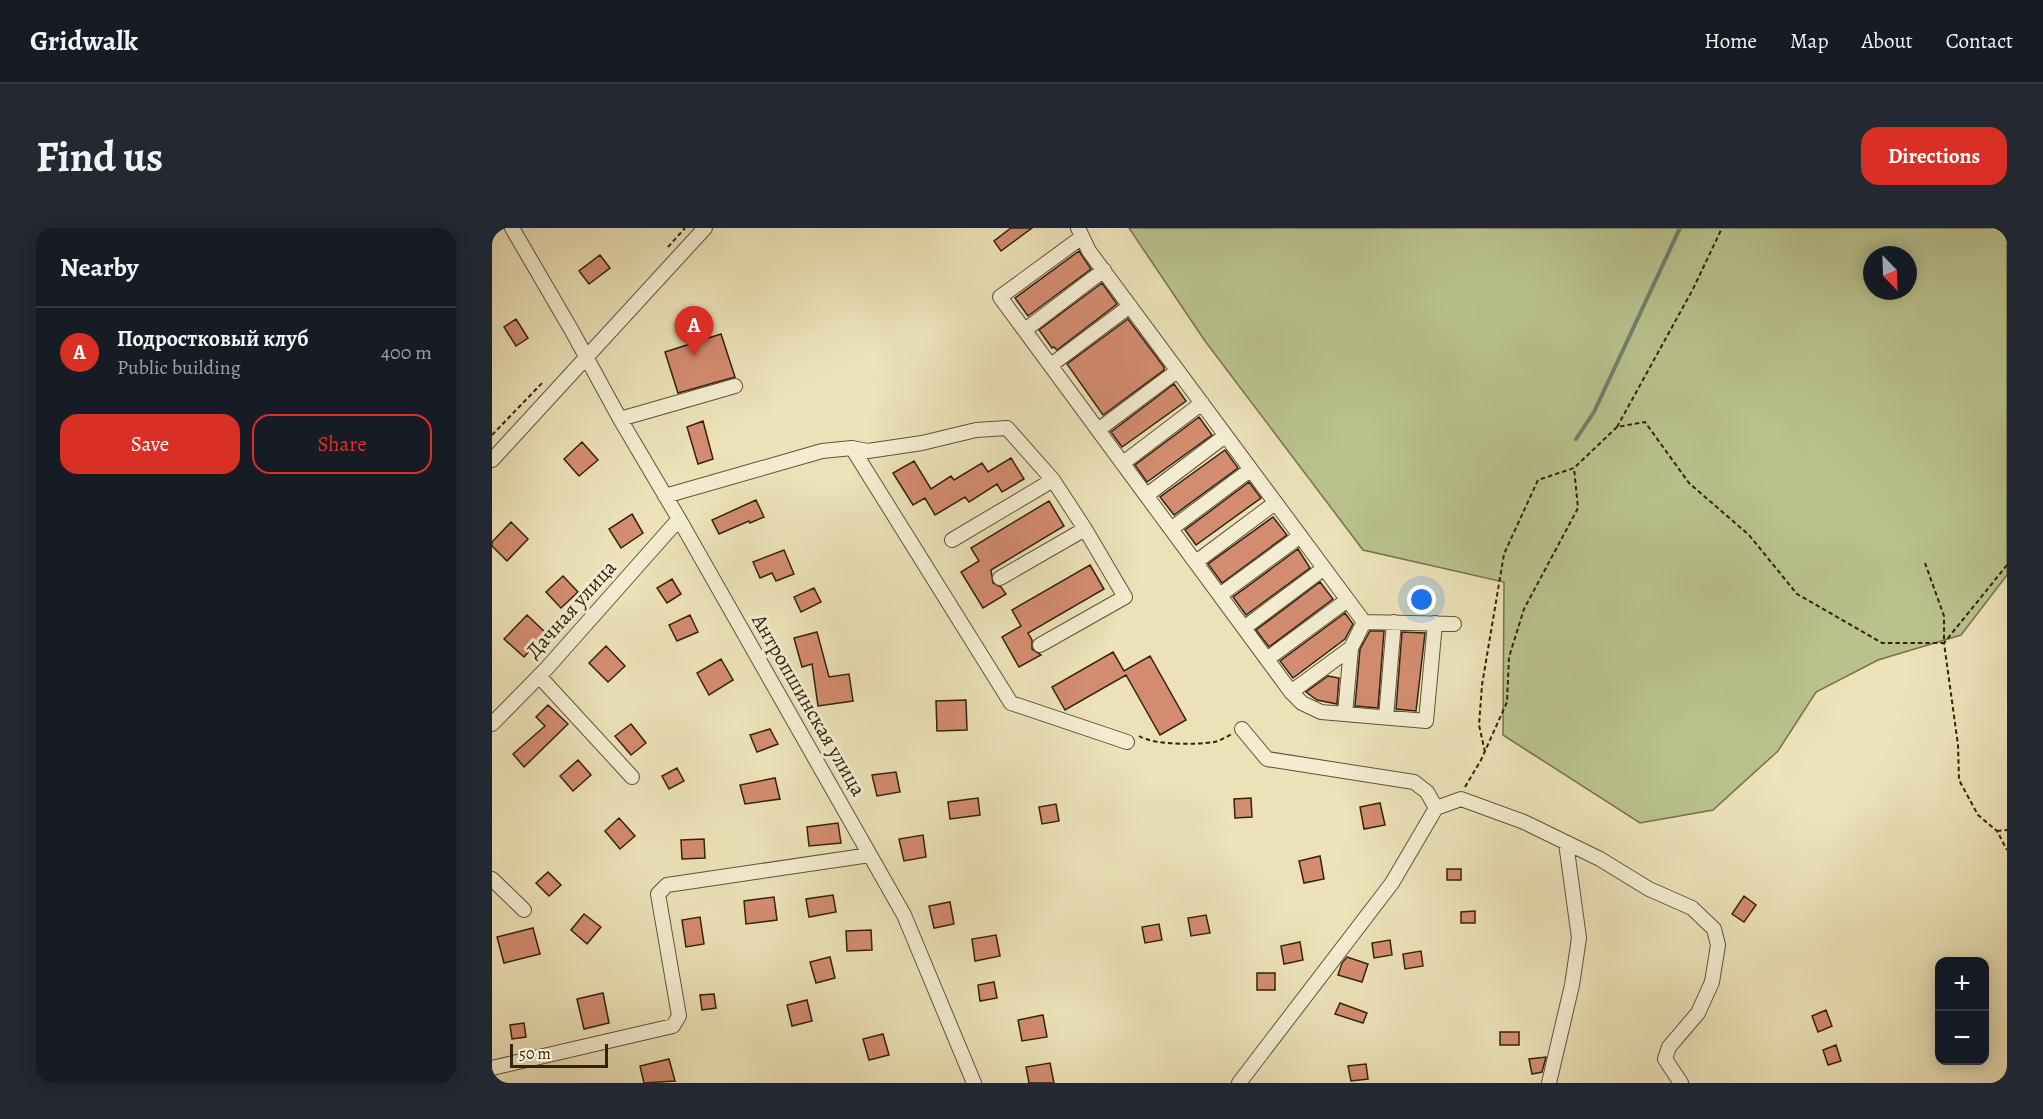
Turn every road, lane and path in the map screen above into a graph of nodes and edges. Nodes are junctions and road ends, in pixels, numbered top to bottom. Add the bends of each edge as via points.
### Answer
1 (512, 228) edge
2 (705, 228) edge
3 (1722, 228) edge
4 (1080, 232) edge
5 (1104, 270) junction
6 (1130, 306) junction
7 (1025, 330) junction
8 (586, 358) junction
9 (1051, 365) junction
10 (1178, 371) junction
11 (735, 386) dead end
12 (1202, 404) junction
13 (620, 419) junction
14 (1617, 427) junction
15 (1098, 430) junction
16 (1225, 436) junction
17 (852, 448) junction
18 (492, 460) edge
19 (1123, 463) junction
20 (1574, 468) junction
21 (1250, 470) junction
22 (1053, 480) junction
23 (1147, 495) junction
24 (665, 496) junction
25 (1275, 503) junction
26 (680, 519) junction
27 (1086, 529) junction
28 (1172, 529) junction
29 (1299, 537) junction
30 (952, 540) dead end
31 (1196, 562) junction
32 (1925, 563) dead end
33 (2007, 565) edge
34 (1323, 569) junction
35 (1000, 578) dead end
36 (1220, 595) junction
37 (1346, 601) junction
38 (1364, 622) junction
39 (1394, 622) junction
40 (1435, 623) junction
41 (1454, 624) dead end
42 (1244, 628) junction
43 (1944, 644) junction
44 (1040, 645) dead end
45 (1352, 648) junction
46 (1267, 660) junction
47 (539, 676) junction
48 (1291, 692) junction
49 (1345, 714) junction
50 (1386, 717) junction
51 (492, 724) edge
52 (1242, 729) joint
53 (1131, 738) joint
54 (1485, 752) junction
55 (632, 777) dead end
56 (1461, 799) junction
57 (1436, 808) junction
58 (2007, 830) edge
59 (1997, 831) junction
60 (1566, 843) junction
61 (2007, 850) edge
62 (870, 855) junction
63 (492, 879) edge
64 (524, 910) dead end
65 (492, 1068) edge
66 (974, 1083) edge
67 (1239, 1083) edge
68 (1549, 1083) edge
69 (1681, 1083) edge

1 - 8 street, Антропшинская улица
2 - 8 street
3 - 14 path
4 - 5 street
4 - 7 street via 1000,297
5 - 6 street
5 - 7 street
6 - 9 street
6 - 10 street
7 - 9 street
8 - 13 street, Антропшинская улица
8 - 18 street
9 - 15 street
10 - 12 street
10 - 15 street
11 - 13 street
12 - 16 street
12 - 19 street
13 - 24 street, Антропшинская улица
14 - 20 path
14 - 43 path via 1645,422 1689,483 1749,535 1797,594 1882,643
15 - 19 street
16 - 21 street
16 - 23 street
17 - 22 street via 868,451 976,430 1007,428
17 - 24 street via 822,451
17 - 53 street via 1011,703
19 - 23 street
20 - 54 path via 1578,508 1524,609 1509,657 1507,702
20 - 54 path via 1538,480 1504,554 1482,685 1479,725
21 - 25 street
21 - 28 street
22 - 27 street
22 - 30 street
23 - 28 street
24 - 26 street, Антропшинская улица
25 - 29 street
25 - 31 street
26 - 47 street, Дачная улица
26 - 62 street, Антропшинская улица
27 - 35 street
27 - 44 street via 1125,597
28 - 31 street
29 - 34 street
29 - 36 street
31 - 36 street
32 - 43 path via 1944,616
33 - 43 path
34 - 37 street
34 - 42 street
36 - 42 street
37 - 38 street
37 - 46 street
38 - 39 street
38 - 45 street
39 - 40 street
39 - 50 street
40 - 41 street
40 - 50 street via 1426,721
42 - 46 street
43 - 59 path via 1959,780 1978,815
45 - 48 street
45 - 49 street
46 - 48 street
47 - 51 street, Дачная улица
47 - 55 street
48 - 49 street via 1302,703 1321,712
49 - 50 street
52 - 53 path via 1217,742 1191,744
52 - 57 street via 1268,759 1414,782 1427,792
54 - 56 path
56 - 57 street
56 - 60 street via 1524,822
57 - 67 street via 1392,883
58 - 59 path
59 - 61 path
60 - 68 street via 1579,938
60 - 69 street via 1692,908 1714,929 1718,945 1712,982 1698,1013 1669,1047 1665,1059
62 - 65 street via 667,885 658,894 679,1016 673,1026
62 - 66 street, Антропшинская улица via 904,915
63 - 64 street

